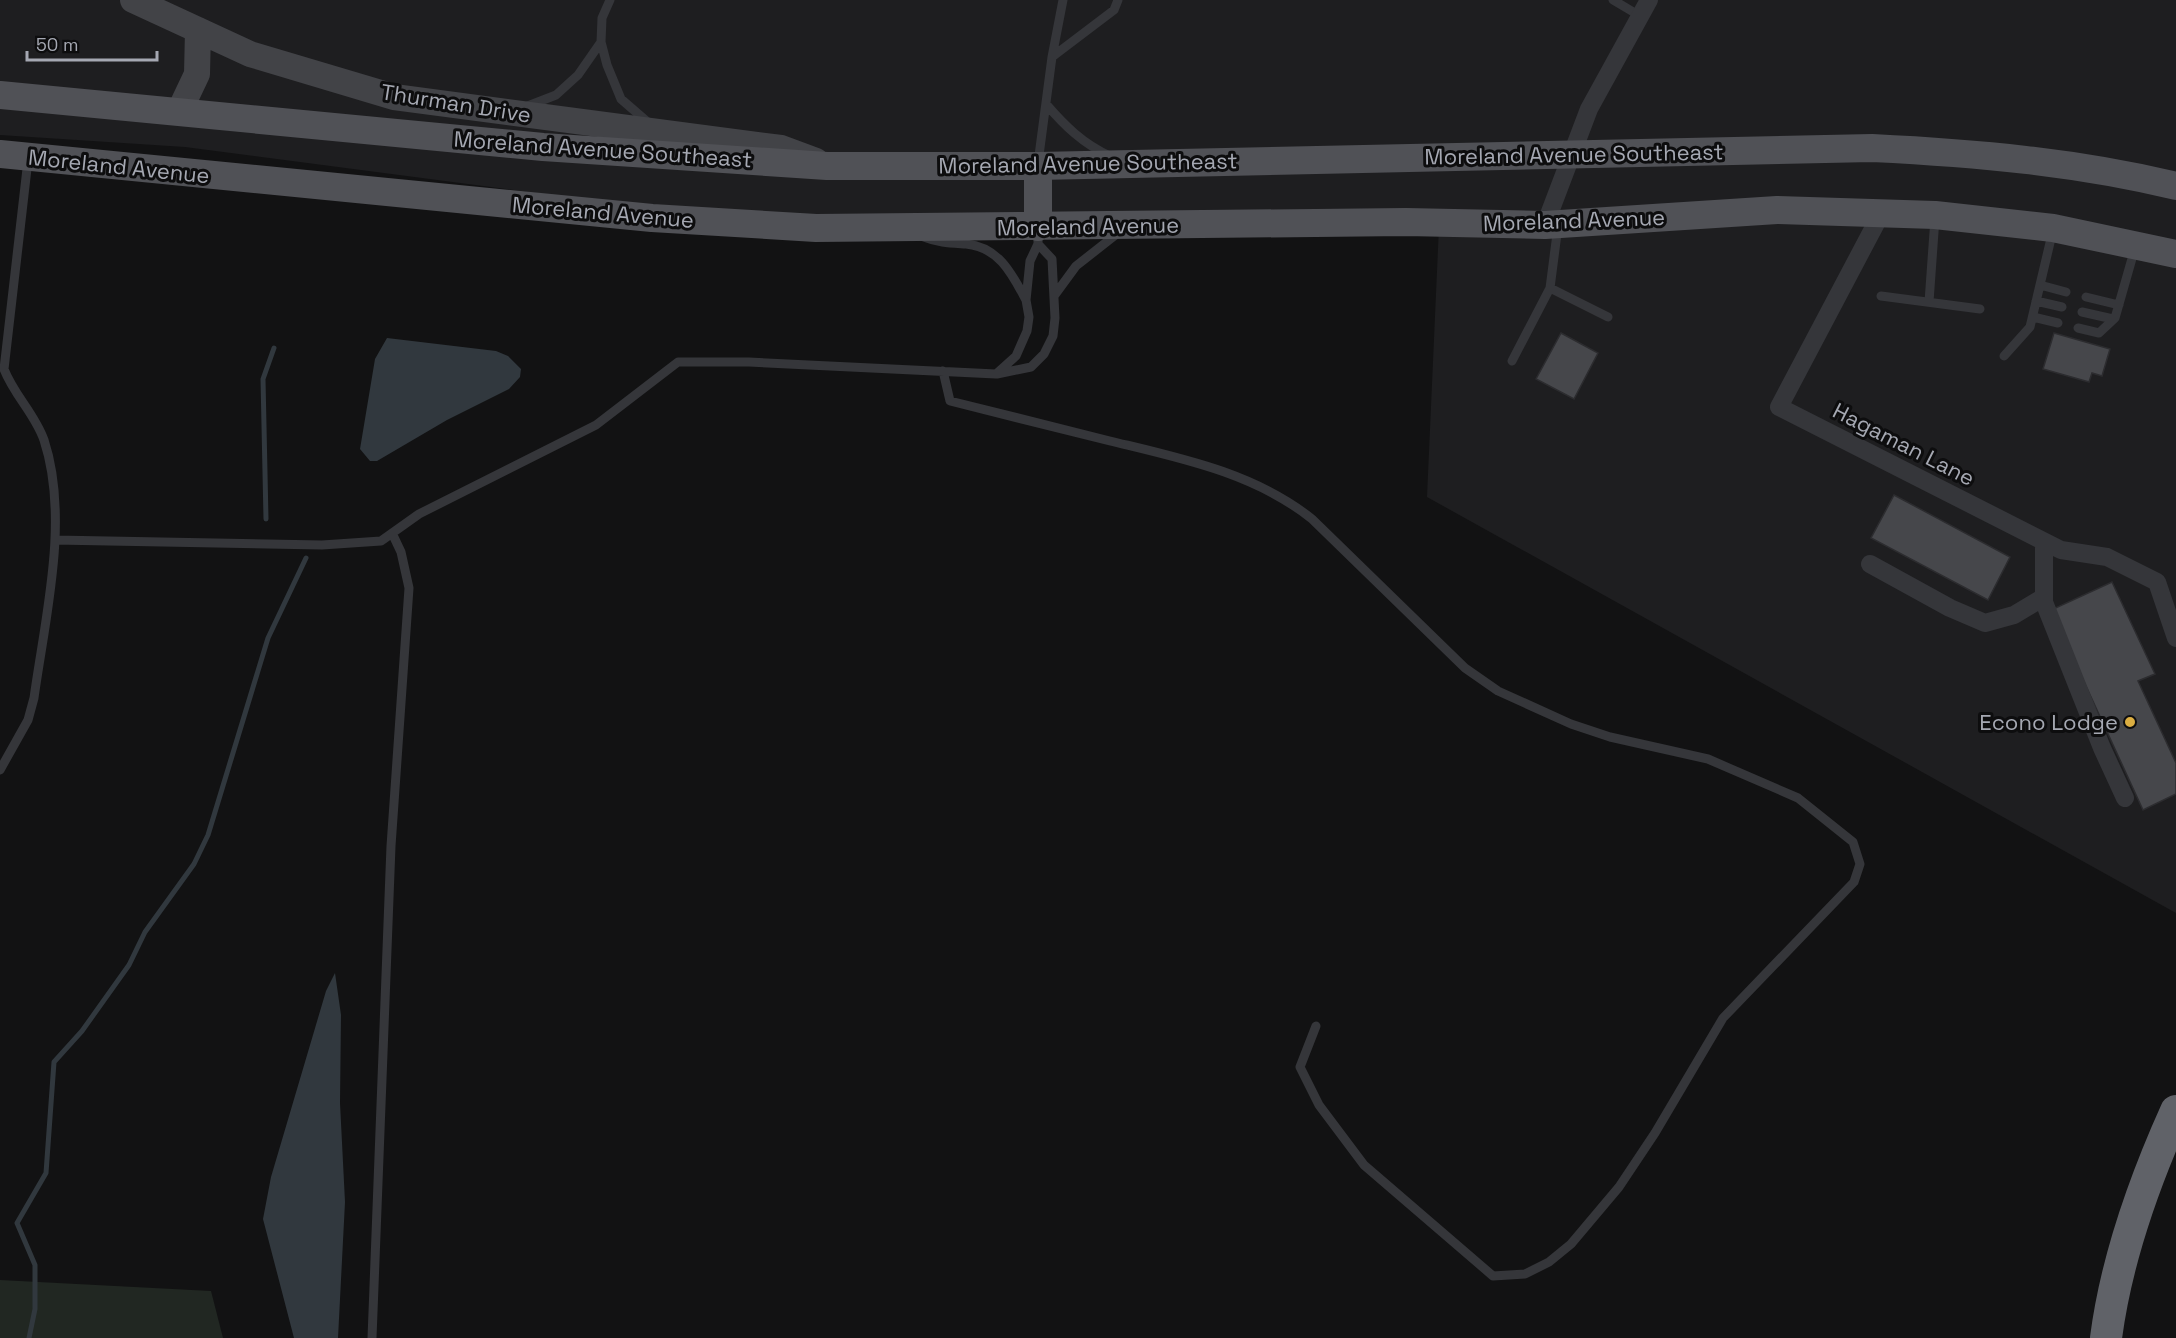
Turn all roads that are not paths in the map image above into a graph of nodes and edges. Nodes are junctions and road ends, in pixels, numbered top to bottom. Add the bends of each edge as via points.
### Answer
1 (610, 0) edge
2 (1063, 0) edge
3 (1118, 0) edge
4 (1612, 0) edge
5 (142, 2) edge
6 (1645, 8) edge
7 (198, 30) junction
8 (601, 42) junction
9 (1052, 57) junction
10 (0, 95) edge
11 (1046, 104) junction
12 (179, 112) junction
13 (511, 112) junction
14 (660, 132) junction
15 (1573, 153) junction
16 (0, 154) edge
17 (28, 158) junction
18 (1128, 164) junction
19 (827, 166) junction
20 (1038, 166) junction
21 (2176, 186) edge
22 (1882, 212) junction
23 (1935, 215) junction
24 (1552, 224) junction
25 (1130, 225) junction
26 (900, 227) junction
27 (2053, 228) junction
28 (1038, 235) junction
29 (2136, 245) junction
30 (2176, 254) edge
31 (2040, 285) junction
32 (1550, 288) junction
33 (2066, 292) dead end
34 (1054, 296) junction
35 (1881, 296) dead end
36 (2086, 297) dead end
37 (1026, 300) junction
38 (2036, 301) junction
39 (1929, 302) junction
40 (2119, 306) junction
41 (2062, 307) dead end
42 (1980, 309) dead end
43 (2082, 312) dead end
44 (1608, 317) dead end
45 (2032, 317) junction
46 (2113, 320) junction
47 (2058, 323) dead end
48 (2078, 328) dead end
49 (2004, 356) dead end
50 (1512, 361) dead end
51 (943, 371) junction
52 (996, 374) junction
53 (392, 533) junction
54 (55, 540) junction
55 (2044, 542) junction
56 (1870, 564) dead end
57 (2044, 597) junction
58 (2176, 638) edge
59 (0, 770) edge
60 (2125, 798) dead end
61 (1316, 1026) dead end
62 (2176, 1112) edge
63 (372, 1338) edge
64 (2106, 1338) edge

1 - 8 lane via 602,18
2 - 9 lane
3 - 9 lane via 1114,10
4 - 6 lane
5 - 7 main road, Thurman Drive
6 - 15 street via 1589,109
7 - 12 main road via 197,74
7 - 13 main road, Thurman Drive via 250,54 394,97
8 - 13 lane via 578,75 556,95
8 - 14 lane via 621,99
9 - 11 lane
10 - 12 main road, Moreland Avenue Southeast
11 - 18 lane via 1085,143
11 - 20 lane
12 - 19 main road, Moreland Avenue Southeast via 543,147
13 - 14 main road, Thurman Drive
14 - 19 main road, Thurman Drive via 781,148
15 - 18 main road, Moreland Avenue Southeast
15 - 21 main road, Moreland Avenue Southeast via 1872,148 2046,162
15 - 24 street
16 - 17 main road, Moreland Avenue
17 - 26 main road, Moreland Avenue via 652,218 816,228
17 - 54 lane via 4,369 11,389 30,412 44,439 52,476
18 - 20 main road, Moreland Avenue Southeast
19 - 20 main road, Moreland Avenue Southeast
20 - 28 main road
22 - 23 main road, Moreland Avenue
22 - 24 main road, Moreland Avenue via 1777,210
22 - 55 street, Hagaman Lane via 1779,407
23 - 27 main road, Moreland Avenue
23 - 39 lane
24 - 25 main road, Moreland Avenue
24 - 32 lane
25 - 28 main road, Moreland Avenue
25 - 34 lane via 1076,266
26 - 28 main road, Moreland Avenue
26 - 37 lane via 940,244 969,244 995,253
27 - 29 main road, Moreland Avenue
27 - 31 lane
28 - 34 lane via 1052,259
28 - 37 lane via 1030,261
29 - 30 main road, Moreland Avenue
29 - 40 lane
31 - 33 lane
31 - 38 lane
32 - 44 lane
32 - 50 lane
34 - 52 lane via 1053,336 1044,354 1031,367
35 - 39 lane
36 - 40 lane
37 - 52 lane via 1027,331 1016,356
38 - 41 lane
38 - 45 lane
39 - 42 lane
40 - 46 lane
43 - 46 lane
45 - 47 lane
45 - 49 lane via 2030,327
46 - 48 lane via 2099,333
51 - 52 lane
51 - 53 lane via 678,362 596,425 419,514
51 - 61 lane via 950,401 1164,454 1259,484 1312,519 1465,668 1498,691 1571,724 1708,759 1754,777 1798,798 1853,842 1860,864 1854,882 1723,1018 1619,1187 1570,1244 1549,1262 1525,1274 1493,1276 1364,1165 1319,1105 1300,1067
53 - 54 lane via 381,541 322,545
53 - 63 lane via 409,588 391,846
54 - 59 lane via 34,698 28,720
55 - 57 street
55 - 58 street, Hagaman Lane via 2061,550 2107,557 2157,582
56 - 57 street via 1985,623 2014,615
57 - 60 street
62 - 64 highway via 2124,1255

